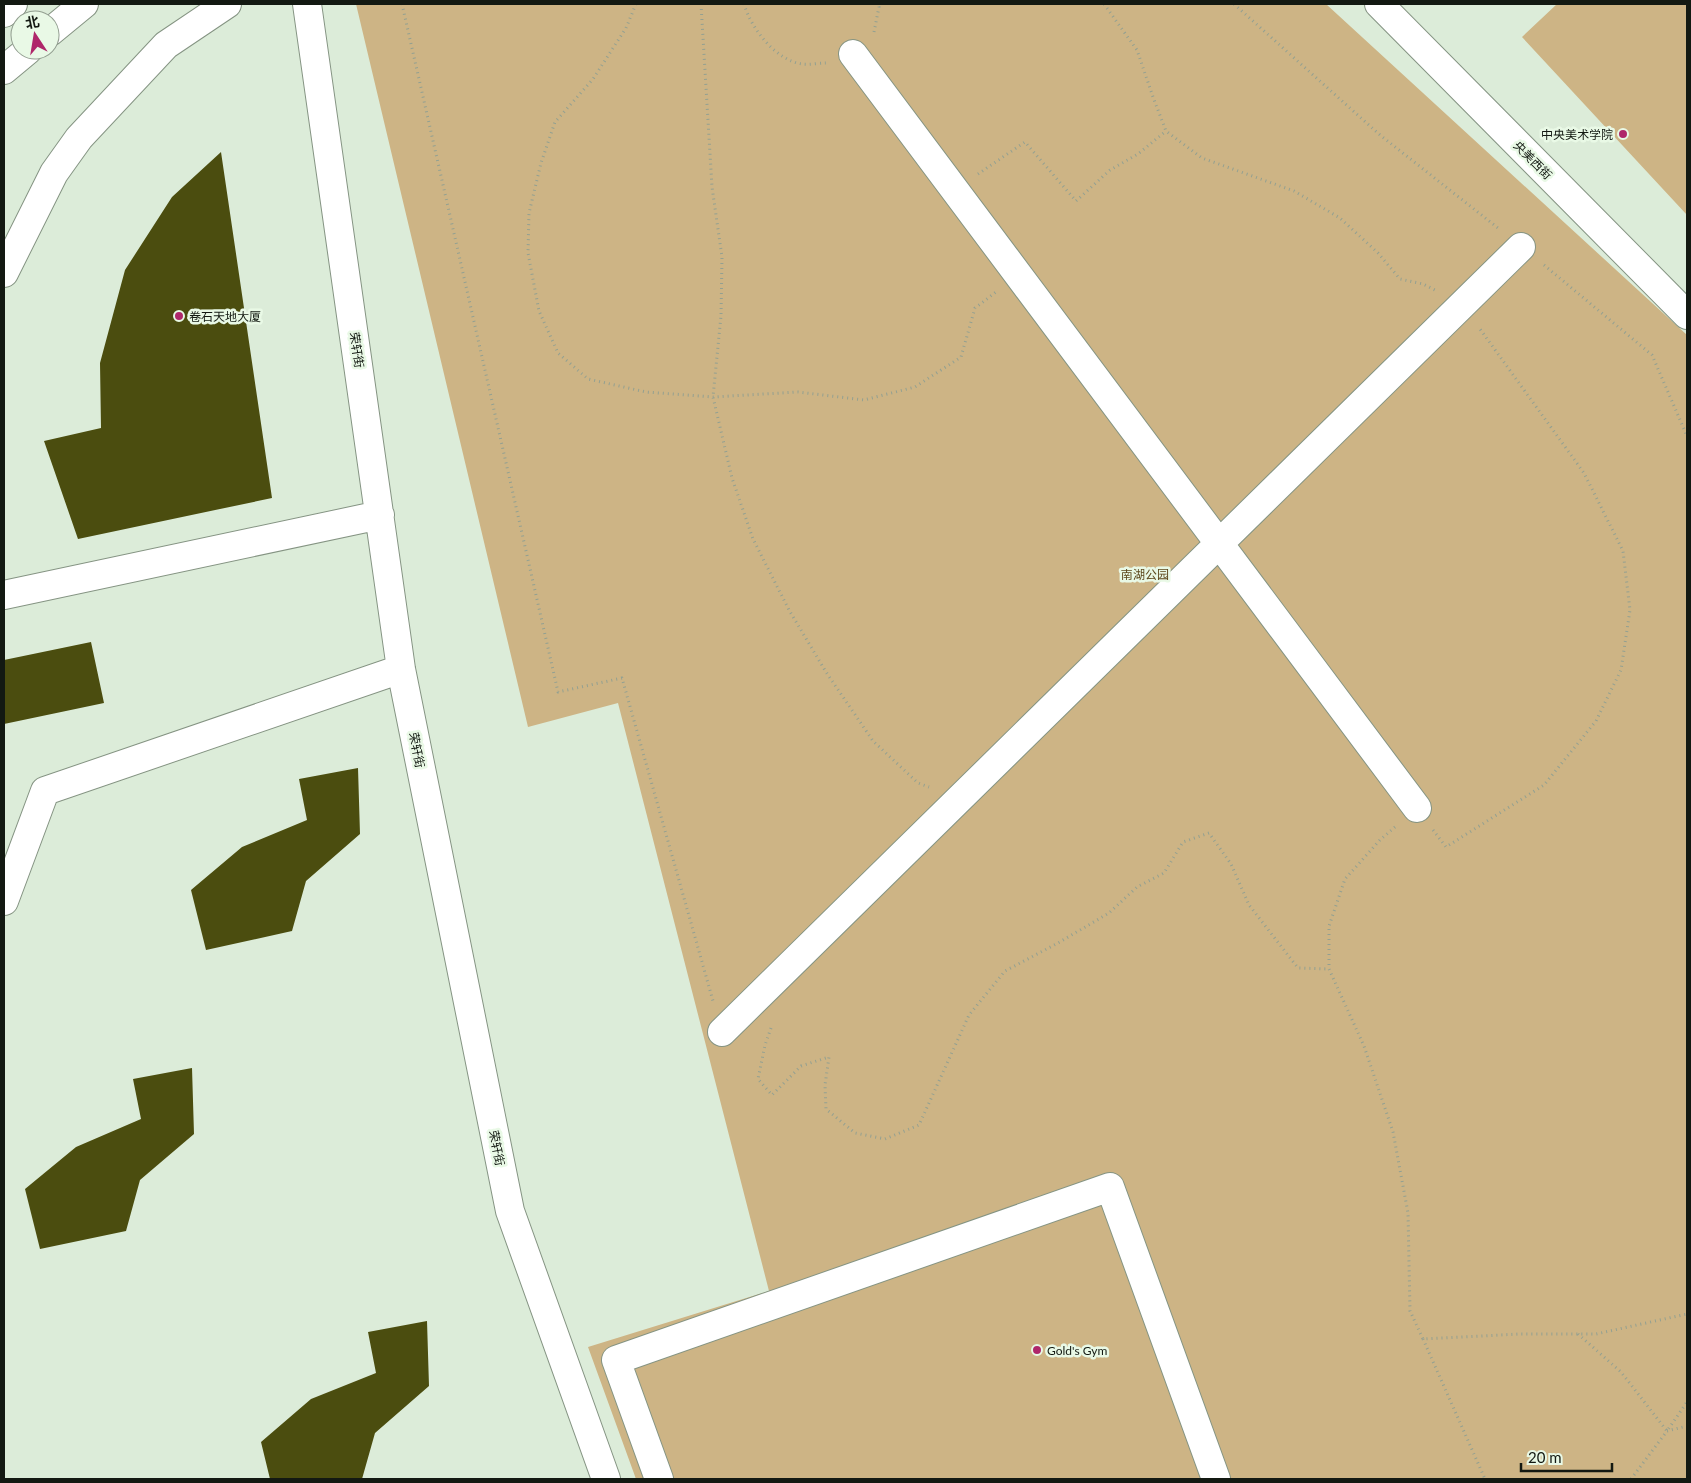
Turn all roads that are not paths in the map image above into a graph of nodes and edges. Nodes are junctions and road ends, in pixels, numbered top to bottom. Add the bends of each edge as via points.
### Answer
1 (13, 4) edge
2 (84, 4) edge
3 (226, 4) edge
4 (308, 4) edge
5 (1379, 4) edge
6 (4, 13) edge
7 (60, 24) edge
8 (853, 54) road end
9 (16, 60) edge
10 (4, 70) edge
11 (1522, 247) road end
12 (4, 273) edge
13 (1687, 315) edge
14 (380, 515) junction
15 (1220, 544) junction
16 (4, 595) edge
17 (401, 668) junction
18 (1417, 808) road end
19 (4, 901) edge
20 (722, 1032) road end
21 (606, 1479) edge
22 (659, 1479) edge
23 (1216, 1479) edge

1 - 6 street
2 - 7 street
3 - 12 street via 166,45 79,138 54,173
4 - 14 street, 荣轩街
5 - 13 street, 央美西街
8 - 15 street
9 - 10 street
11 - 15 street
14 - 16 street
14 - 17 street, 荣轩街
15 - 18 street
15 - 20 street
17 - 19 street via 45,791
17 - 21 street, 荣轩街 via 510,1211
22 - 23 street via 616,1360 1110,1187

